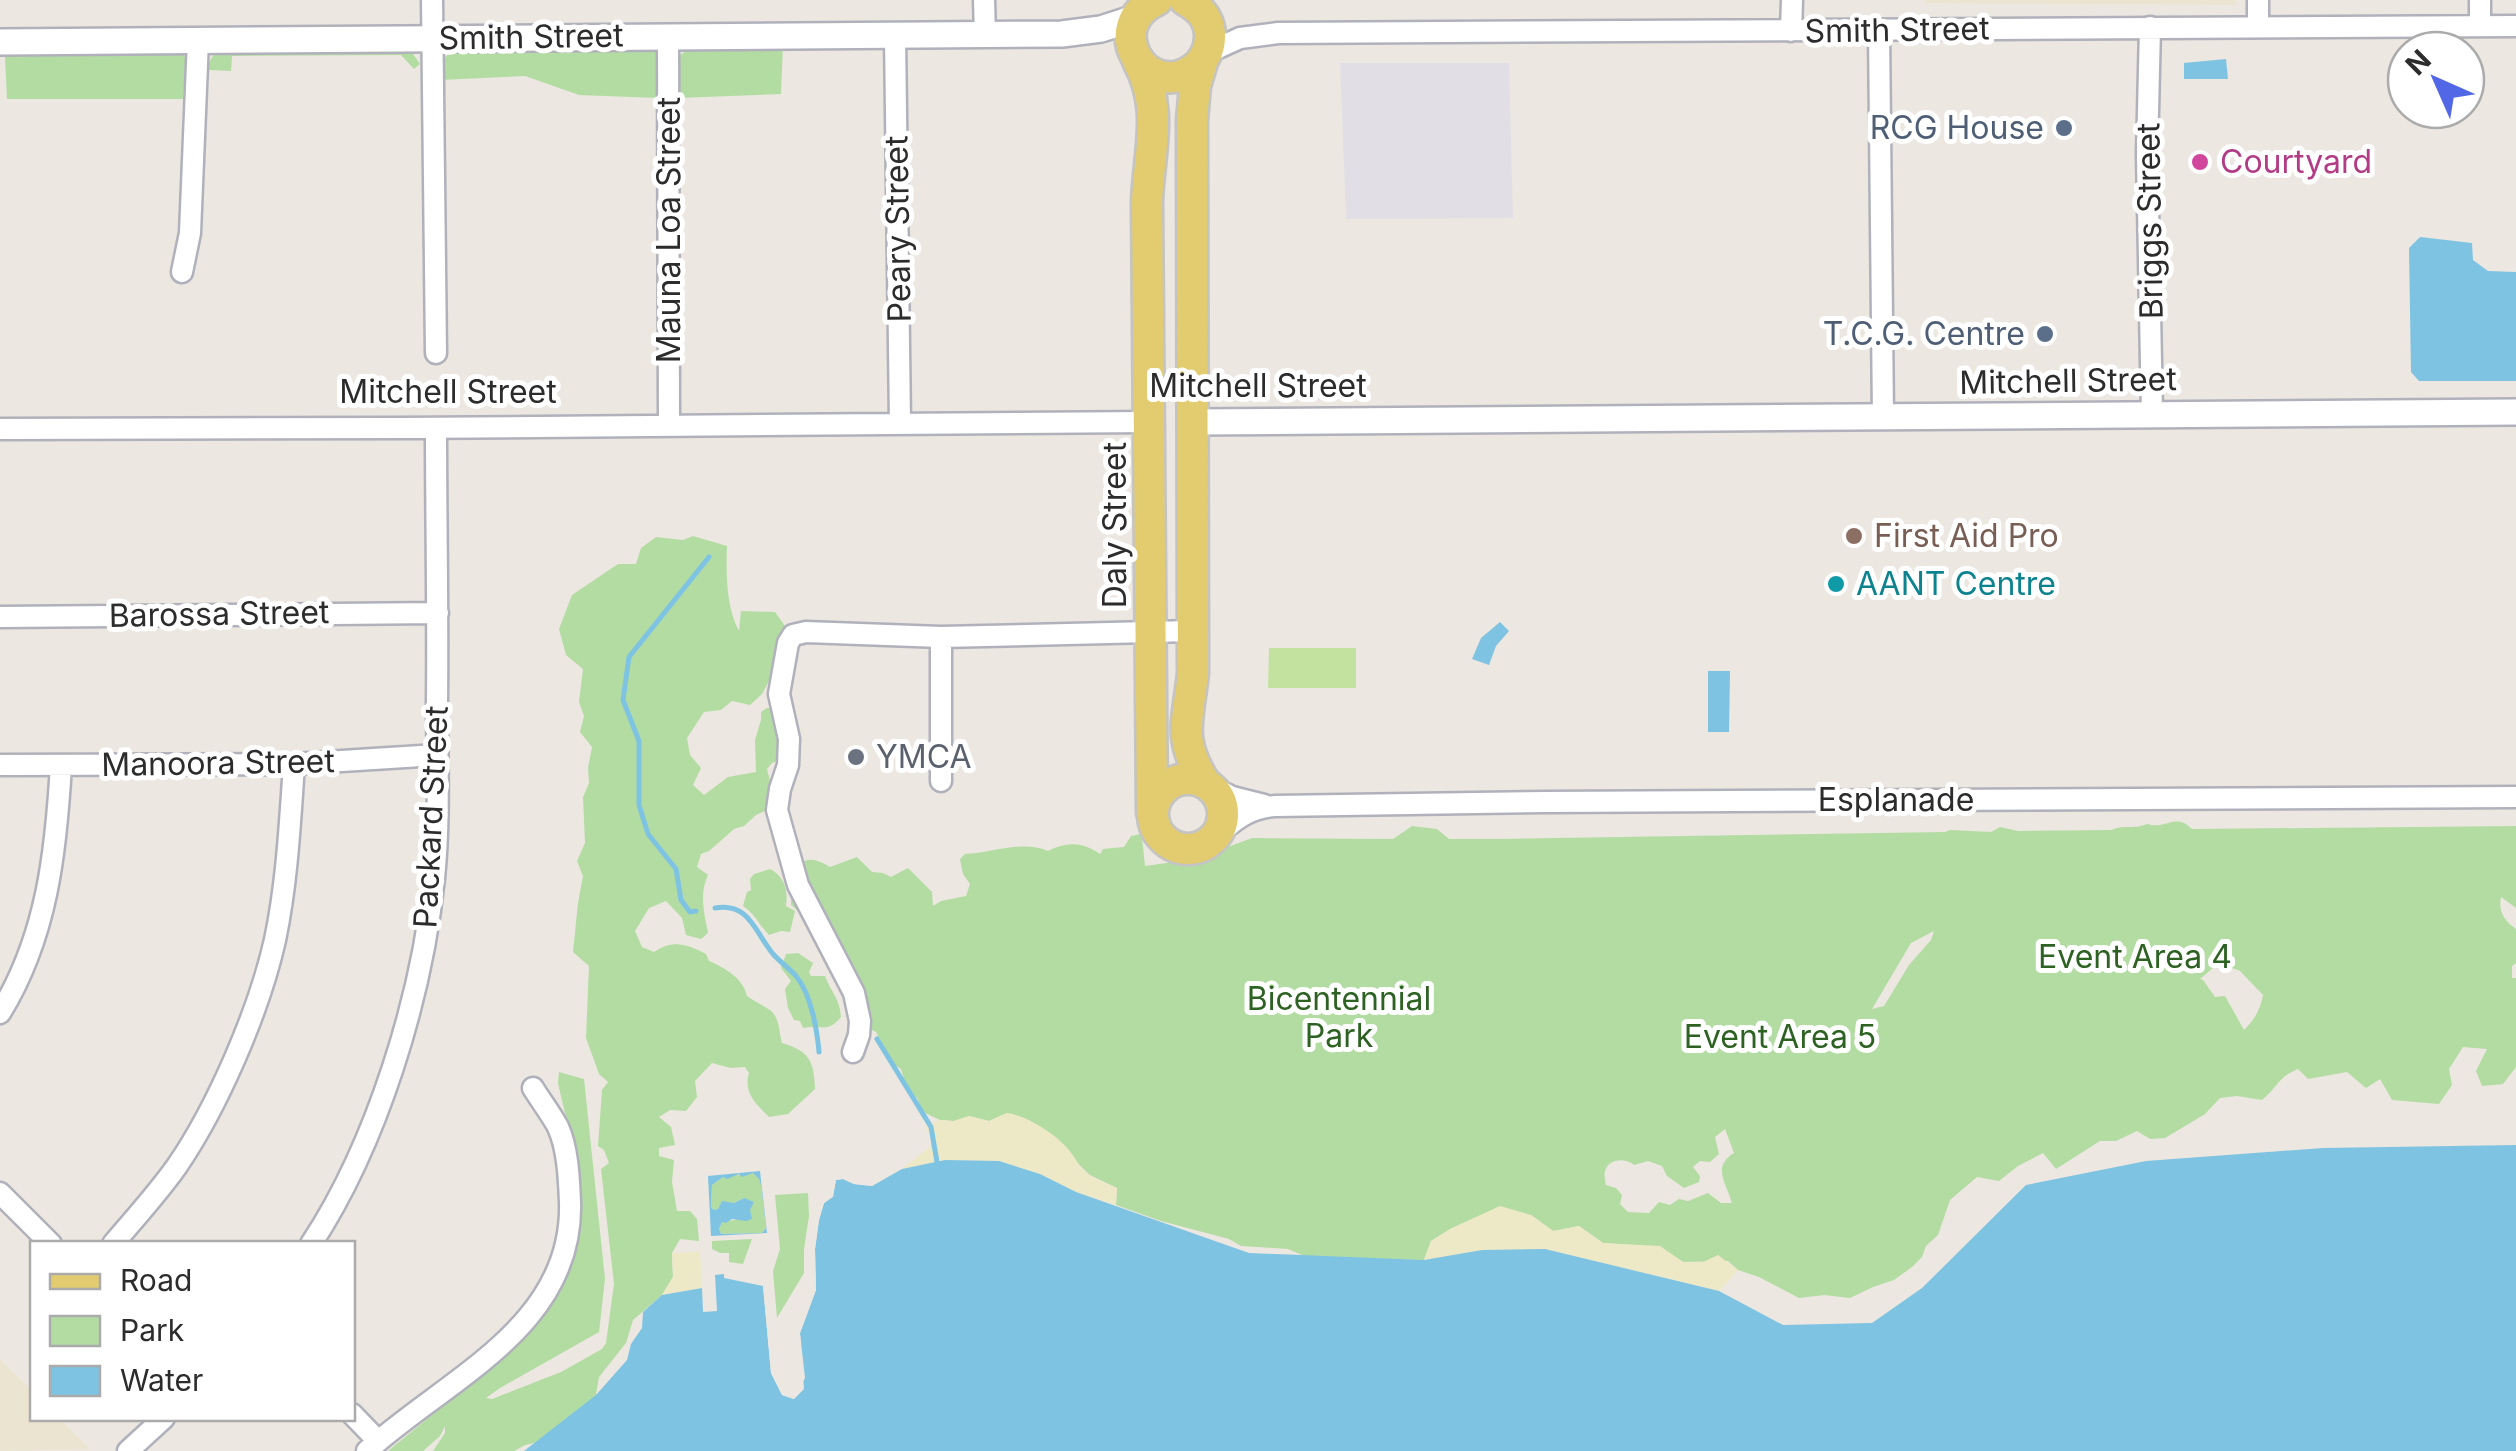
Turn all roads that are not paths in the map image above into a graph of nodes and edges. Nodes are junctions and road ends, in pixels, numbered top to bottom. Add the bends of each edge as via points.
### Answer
1 (432, 0) edge
2 (984, 0) edge
3 (1792, 0) edge
4 (2258, 0) edge
5 (2480, 0) edge
6 (1196, 7) edge
7 (1143, 8) edge
8 (2258, 26) junction
9 (2480, 26) junction
10 (2516, 26) edge
11 (2150, 28) junction
12 (1791, 30) junction
13 (1879, 30) junction
14 (1278, 33) junction
15 (1062, 34) junction
16 (668, 35) junction
17 (895, 35) junction
18 (984, 35) junction
19 (432, 38) junction
20 (198, 40) junction
21 (0, 42) edge
22 (1205, 56) junction
23 (1136, 58) junction
24 (182, 272) dead end
25 (436, 353) dead end
26 (2516, 412) edge
27 (2152, 415) junction
28 (1884, 418) junction
29 (1149, 422) junction
30 (1192, 422) junction
31 (900, 423) junction
32 (669, 425) junction
33 (436, 428) junction
34 (0, 429) edge
35 (438, 614) junction
36 (0, 616) edge
37 (1192, 631) junction
38 (1150, 632) junction
39 (941, 637) junction
40 (437, 755) junction
41 (294, 764) junction
42 (0, 765) edge
43 (61, 765) junction
44 (941, 781) dead end
45 (1208, 785) junction
46 (2516, 797) edge
47 (1275, 806) junction
48 (1152, 812) junction
49 (1212, 840) junction
50 (0, 1013) edge
51 (853, 1052) dead end
52 (533, 1088) dead end
53 (0, 1193) edge
54 (48, 1241) edge
55 (116, 1241) edge
56 (313, 1241) edge
57 (355, 1419) edge
58 (161, 1421) edge
59 (372, 1446) edge
60 (128, 1451) edge

1 - 19 street
2 - 18 street
3 - 12 street
4 - 8 street
5 - 9 street
6 - 14 street, Smith Street via 1244,28
6 - 22 main road via 1210,31
7 - 15 street, Smith Street via 1101,29
7 - 23 main road, Daly Street via 1130,32
8 - 9 street, Smith Street
8 - 11 street, Smith Street
9 - 10 street, Smith Street
11 - 13 street, Smith Street
11 - 27 street, Briggs Street
12 - 13 street, Smith Street
12 - 14 street, Smith Street
13 - 28 street
14 - 22 street, Smith Street via 1240,38
15 - 18 street, Smith Street
15 - 23 street, Smith Street
16 - 17 street, Smith Street
16 - 19 street, Smith Street
16 - 32 street, Mauna Loa Street
17 - 18 street, Smith Street
17 - 31 street, Peary Street
19 - 20 street, Smith Street
19 - 25 street
20 - 21 street, Smith Street
20 - 24 street via 190,233
22 - 23 main road via 1191,72 1175,77 1157,75
22 - 30 main road via 1192,120
23 - 29 main road, Daly Street via 1154,124 1147,201
26 - 27 street, Mitchell Street
27 - 28 street, Mitchell Street
28 - 30 street, Mitchell Street
29 - 30 main road, Mitchell Street
29 - 31 street, Mitchell Street
29 - 38 main road, Daly Street
30 - 37 main road
31 - 32 street, Mitchell Street
32 - 33 street, Mitchell Street
33 - 34 street, Mitchell Street
33 - 35 street, Packard Street
35 - 36 street, Barossa Street
35 - 40 street, Packard Street
37 - 38 street
37 - 45 main road via 1185,735
38 - 39 street
38 - 48 main road, Daly Street
39 - 44 street
39 - 51 street via 806,632 788,643 780,694 788,765 776,810 798,885 854,992 860,1021
40 - 41 street, Manoora Street
40 - 56 street, Packard Street via 434,876 417,982 376,1112
41 - 43 street, Manoora Street
41 - 55 street via 288,851 262,990 214,1102 177,1165
42 - 43 street, Manoora Street
43 - 50 street via 48,894 33,946
45 - 47 street, Esplanade
45 - 48 main road via 1176,781
45 - 49 main road via 1224,816
46 - 47 street, Esplanade
47 - 49 street, Esplanade via 1245,813
48 - 49 main road via 1169,844 1191,849
52 - 59 street via 559,1129 569,1177 570,1229 556,1279 520,1330
53 - 54 street
57 - 59 street
58 - 60 street

